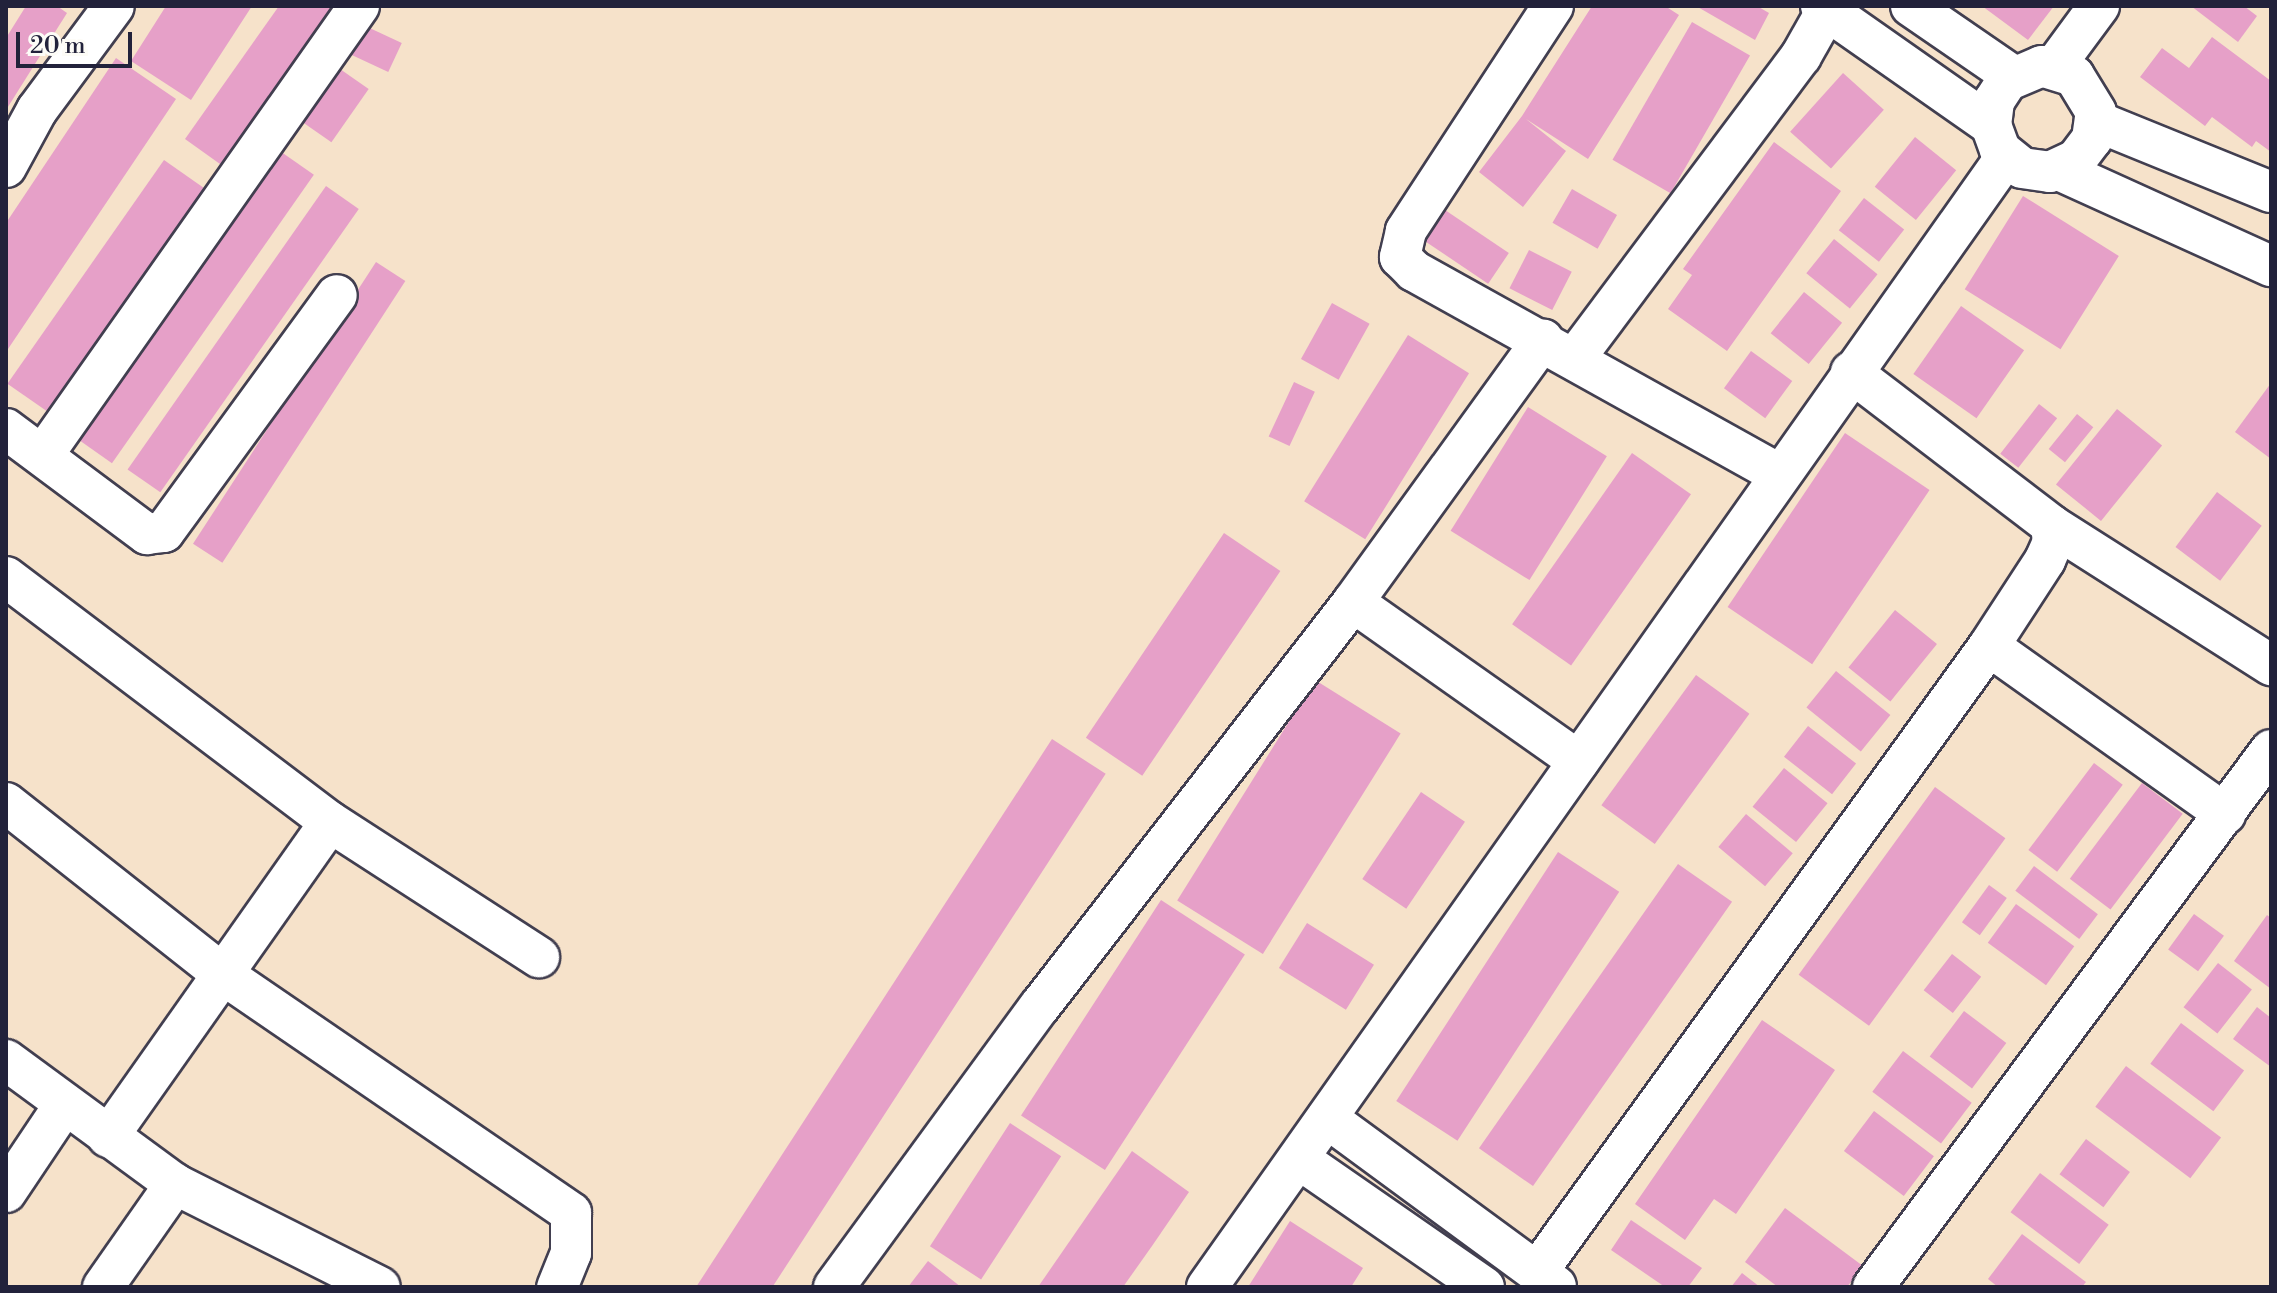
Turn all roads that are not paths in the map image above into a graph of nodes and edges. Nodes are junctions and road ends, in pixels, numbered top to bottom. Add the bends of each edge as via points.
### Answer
1 (114, 6) edge
2 (359, 6) edge
3 (1553, 6) edge
4 (1911, 6) edge
5 (2099, 6) edge
6 (1824, 8) edge
7 (2054, 67) junction
8 (2013, 76) junction
9 (2096, 121) junction
10 (1998, 141) junction
11 (6, 167) edge
12 (2059, 170) junction
13 (2271, 192) edge
14 (2271, 266) edge
15 (337, 295) dead end
16 (1559, 349) junction
17 (1851, 372) junction
18 (6, 429) edge
19 (43, 455) junction
20 (1779, 474) junction
21 (2051, 525) junction
22 (6, 577) edge
23 (1353, 602) junction
24 (1989, 646) junction
25 (2271, 665) edge
26 (2271, 750) edge
27 (1578, 761) junction
28 (6, 803) edge
29 (2225, 814) junction
30 (330, 822) junction
31 (539, 957) dead end
32 (221, 973) junction
33 (6, 1060) edge
34 (63, 1107) junction
35 (1327, 1118) junction
36 (108, 1137) junction
37 (1299, 1159) junction
38 (175, 1184) junction
39 (6, 1192) edge
40 (1547, 1279) edge
41 (103, 1287) edge
42 (380, 1287) edge
43 (557, 1287) edge
44 (834, 1287) edge
45 (1207, 1287) edge
46 (1484, 1287) edge
47 (1873, 1287) edge

1 - 11 street via 37,110
2 - 19 street
3 - 16 street via 1406,231 1401,250 1403,262 1414,271
4 - 8 street
5 - 7 street
6 - 10 street
6 - 16 street via 1801,56
7 - 8 street
7 - 9 street via 2083,84
8 - 10 street via 1997,93
9 - 12 street via 2083,154
9 - 13 street
10 - 12 street via 2031,171
10 - 17 street
12 - 14 street
15 - 19 street via 164,532 147,534
16 - 20 street
16 - 23 street
17 - 20 street
17 - 21 street
18 - 19 street
20 - 27 street
21 - 24 street via 2053,542 2045,560
21 - 25 street
22 - 30 street
23 - 27 street
23 - 44 street via 1040,1006
24 - 29 street
24 - 40 street
26 - 29 street
27 - 35 street
28 - 32 street
29 - 47 street
30 - 31 street
30 - 32 street
32 - 36 street
32 - 43 street via 571,1213 571,1253
33 - 34 street
34 - 36 street
34 - 39 street
35 - 37 street
35 - 40 street
36 - 38 street
37 - 45 street
37 - 46 street
38 - 41 street
38 - 42 street

